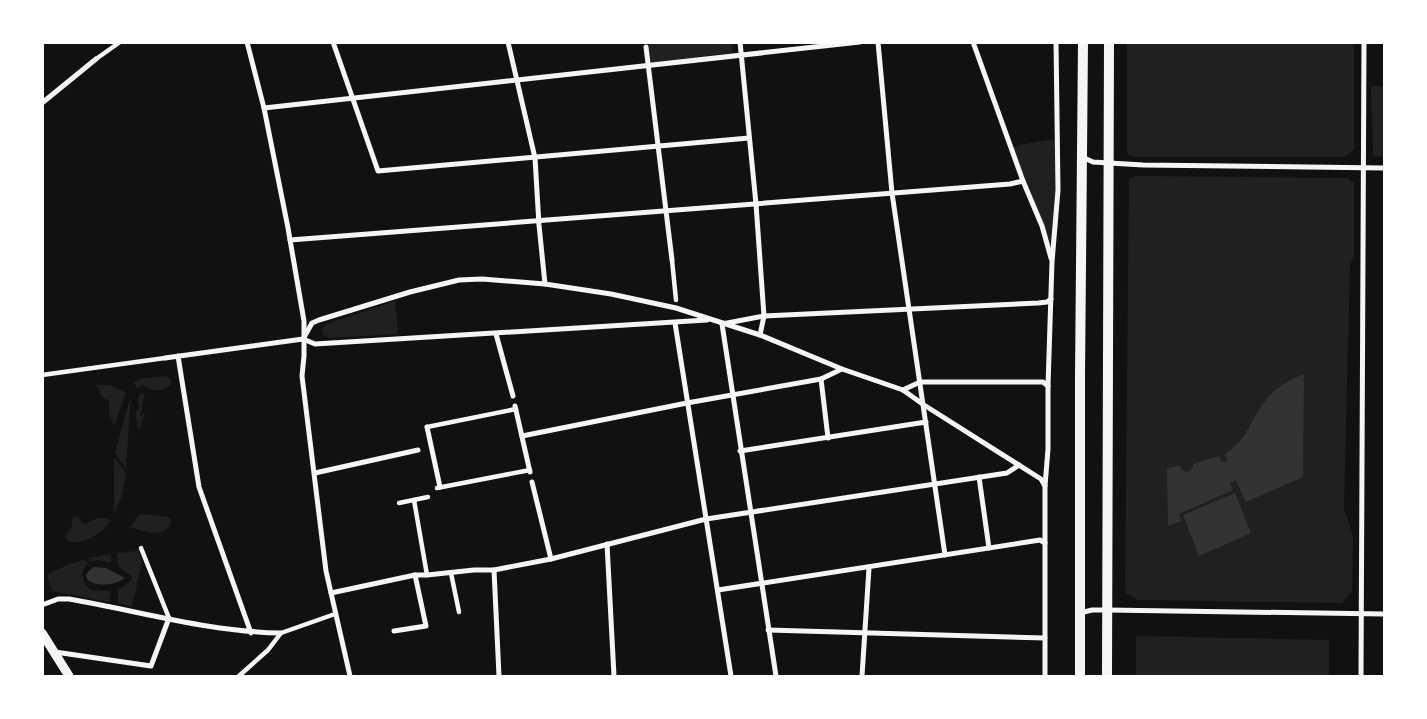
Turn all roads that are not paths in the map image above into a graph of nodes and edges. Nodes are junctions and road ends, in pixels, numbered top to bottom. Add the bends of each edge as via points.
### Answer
1 (120, 42) edge
2 (247, 42) edge
3 (333, 42) edge
4 (508, 42) edge
5 (740, 42) edge
6 (860, 42) edge
7 (878, 42) edge
8 (973, 42) edge
9 (1056, 42) edge
10 (1084, 42) edge
11 (1109, 42) edge
12 (1364, 42) edge
13 (646, 45) edge
14 (741, 55) junction
15 (96, 59) joint
16 (648, 66) junction
17 (518, 79) junction
18 (352, 97) junction
19 (42, 103) edge
20 (264, 108) junction
21 (748, 138) junction
22 (658, 147) junction
23 (1082, 157) junction
24 (535, 158) junction
25 (1108, 163) junction
26 (1364, 168) junction
27 (1384, 168) edge
28 (1023, 181) junction
29 (892, 193) junction
30 (756, 204) junction
31 (666, 211) junction
32 (539, 221) junction
33 (290, 240) junction
34 (672, 260) joint
35 (1052, 262) junction
36 (545, 284) junction
37 (1051, 299) junction
38 (676, 300) dead end
39 (910, 309) junction
40 (764, 316) junction
41 (710, 320) junction
42 (675, 323) junction
43 (722, 324) junction
44 (496, 334) junction
45 (760, 335) junction
46 (303, 338) junction
47 (178, 356) junction
48 (165, 358) joint
49 (842, 369) junction
50 (42, 375) edge
51 (821, 378) junction
52 (920, 382) junction
53 (1048, 386) junction
54 (903, 390) junction
55 (732, 395) junction
56 (512, 396) dead end
57 (688, 403) junction
58 (924, 405) junction
59 (516, 408) joint
60 (926, 422) junction
61 (426, 427) joint
62 (522, 436) junction
63 (828, 438) junction
64 (418, 450) dead end
65 (740, 452) junction
66 (1019, 465) junction
67 (530, 471) joint
68 (315, 473) junction
69 (979, 477) junction
70 (532, 482) dead end
71 (935, 483) junction
72 (1045, 486) junction
73 (439, 488) joint
74 (428, 496) dead end
75 (414, 500) junction
76 (399, 503) dead end
77 (750, 512) junction
78 (706, 519) junction
79 (1045, 543) junction
80 (607, 544) junction
81 (141, 548) dead end
82 (989, 548) junction
83 (945, 555) junction
84 (552, 559) junction
85 (869, 568) junction
86 (494, 570) junction
87 (451, 573) junction
88 (415, 575) junction
89 (427, 575) junction
90 (762, 584) junction
91 (718, 590) junction
92 (331, 593) junction
93 (42, 605) edge
94 (1107, 610) junction
95 (459, 612) dead end
96 (1080, 613) junction
97 (335, 614) junction
98 (1361, 614) junction
99 (1384, 614) edge
100 (169, 618) junction
101 (768, 630) junction
102 (394, 631) dead end
103 (865, 632) junction
104 (42, 633) edge
105 (251, 633) junction
106 (282, 633) junction
107 (1045, 638) junction
108 (49, 650) edge
109 (69, 676) edge
110 (239, 676) edge
111 (350, 676) edge
112 (498, 676) edge
113 (614, 676) edge
114 (731, 676) edge
115 (776, 676) edge
116 (862, 676) edge
117 (1046, 676) edge
118 (1080, 676) edge
119 (1107, 676) edge
120 (1361, 676) edge

1 - 15 street
2 - 20 street
3 - 18 street
4 - 17 street
5 - 14 street
6 - 14 street
7 - 29 street
8 - 28 street
9 - 35 street via 1058,190
10 - 23 main road
11 - 25 main road
12 - 26 street
13 - 16 street
14 - 16 street
14 - 21 street
15 - 19 street
16 - 17 street
16 - 22 street
17 - 18 street
17 - 24 street
18 - 20 street
18 - 24 street via 378,171
20 - 33 street
21 - 22 street
21 - 30 street
22 - 24 street
22 - 31 street
23 - 25 street
23 - 96 main road
24 - 32 street
25 - 26 street
25 - 94 main road
26 - 27 street
26 - 98 street
28 - 29 street
28 - 35 street via 1042,226
29 - 30 street
29 - 39 street
30 - 31 street
30 - 40 street
31 - 32 street
31 - 34 street
32 - 33 street
32 - 36 street
33 - 46 street via 304,321
34 - 38 street
35 - 37 street
36 - 41 street via 676,308
36 - 46 street via 482,279 436,285 319,320 312,323
37 - 39 street via 1038,303
37 - 53 street
39 - 40 street
39 - 52 street
40 - 43 street
40 - 45 street
41 - 42 street
41 - 43 street
42 - 44 street
42 - 57 street
43 - 45 street
43 - 55 street
44 - 46 street via 315,344
44 - 56 street
45 - 49 street
46 - 47 street
46 - 68 street via 302,376
47 - 48 street
47 - 105 street via 199,488
48 - 50 street
49 - 51 street
49 - 54 street
51 - 55 street
51 - 63 street
52 - 53 street via 1042,382
52 - 54 street
52 - 58 street
53 - 72 street
54 - 58 street
55 - 57 street
55 - 65 street
57 - 62 street
57 - 78 street
58 - 60 street
58 - 66 street
59 - 61 street
59 - 62 street
60 - 63 street
60 - 71 street
61 - 73 street
62 - 67 street
63 - 65 street
64 - 68 street
65 - 77 street
66 - 69 street via 1007,473
66 - 72 street via 1042,479
67 - 73 street
68 - 92 street
69 - 71 street
69 - 82 street
70 - 84 street
71 - 77 street
71 - 83 street
72 - 79 street
74 - 75 street
75 - 76 street
75 - 89 street
77 - 78 street
77 - 90 street
78 - 80 street
78 - 91 street
79 - 82 street via 1040,540
79 - 107 street
80 - 84 street
80 - 113 street
81 - 100 street
82 - 83 street
83 - 85 street
84 - 86 street
85 - 90 street
85 - 103 street
86 - 87 street
86 - 112 street
87 - 89 street
87 - 95 street
88 - 89 street
88 - 92 street
88 - 102 street via 426,626
90 - 91 street
90 - 101 street
91 - 114 street
92 - 97 street
93 - 100 street via 69,599
94 - 96 street
94 - 98 street
94 - 119 main road
96 - 118 main road
97 - 106 street
97 - 111 street
98 - 99 street
98 - 120 street
100 - 105 street
100 - 108 street via 152,666
101 - 103 street
101 - 115 street
103 - 107 street
103 - 116 street
104 - 108 street
105 - 106 street
106 - 110 street
107 - 117 street
108 - 109 street

